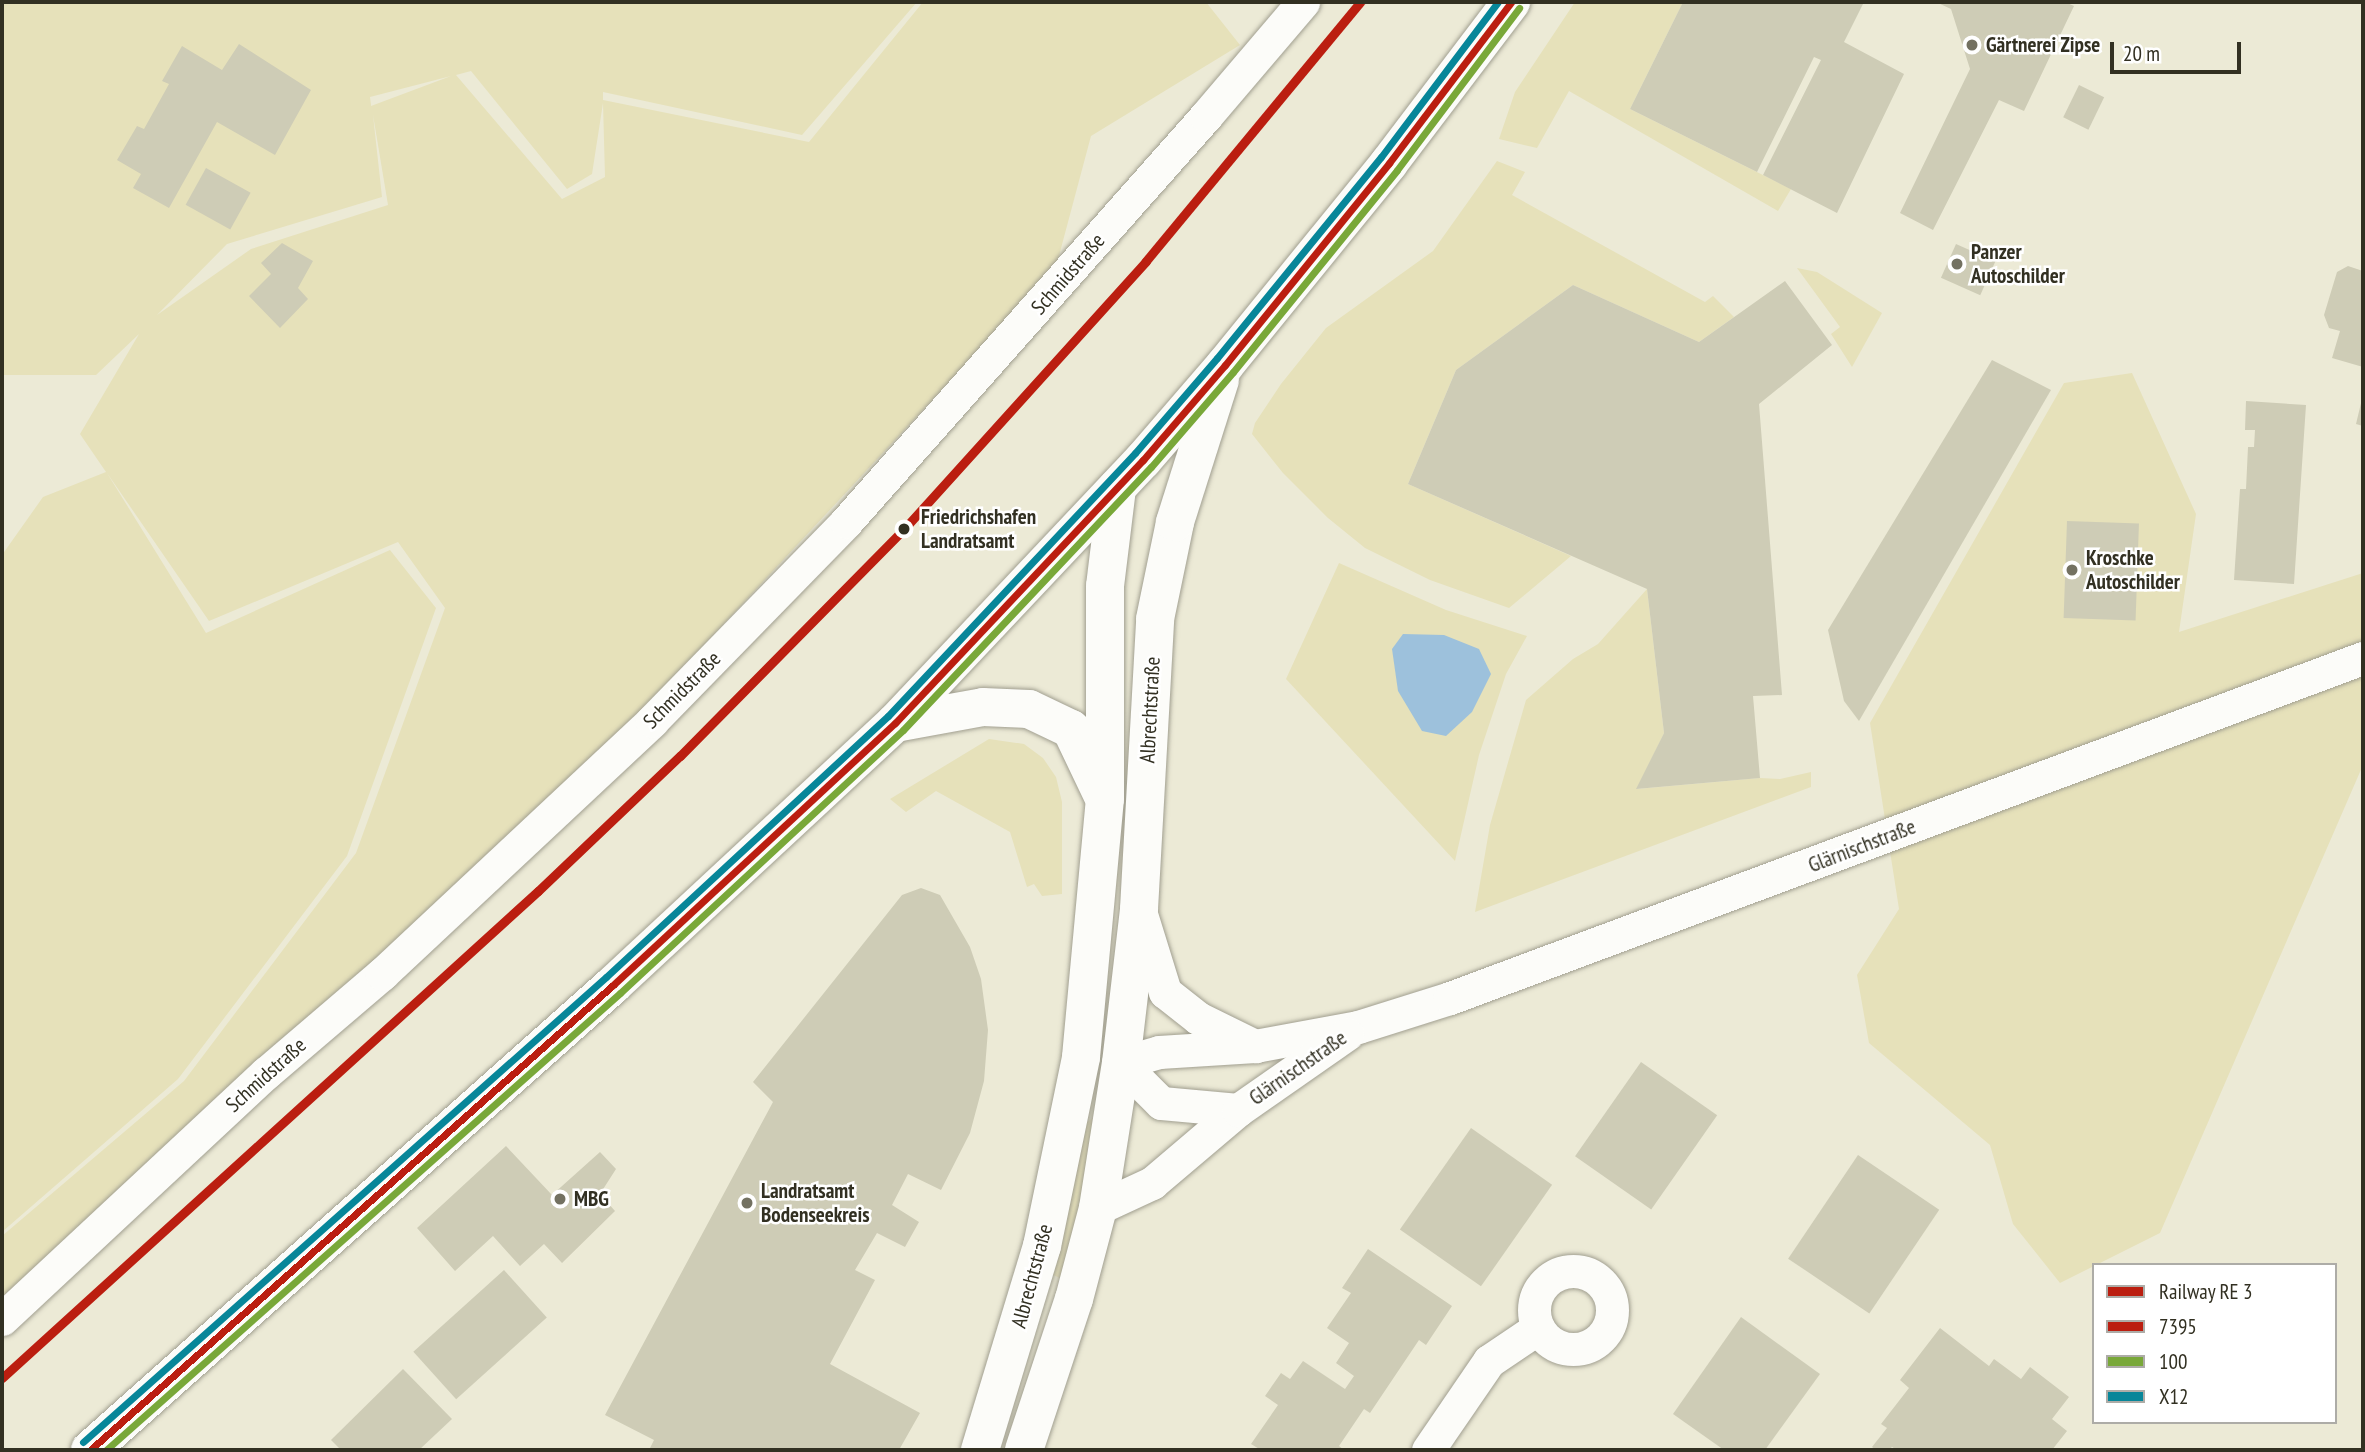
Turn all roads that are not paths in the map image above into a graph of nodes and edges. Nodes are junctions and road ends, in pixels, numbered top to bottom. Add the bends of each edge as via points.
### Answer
1 (1303, 2) edge
2 (1511, 2) edge
3 (1225, 365) junction
4 (1117, 488) junction
5 (2363, 658) edge
6 (895, 723) junction
7 (1105, 799) junction
8 (1139, 909) junction
9 (1358, 1027) junction
10 (1255, 1046) junction
11 (1081, 1057) junction
12 (1121, 1063) junction
13 (1238, 1110) junction
14 (1098, 1208) junction
15 (2, 1319) edge
16 (1538, 1328) dead end
17 (90, 1450) edge
18 (980, 1450) edge
19 (1024, 1450) edge
20 (1428, 1450) edge

1 - 15 street, Schmidstraße via 846,522 652,721 382,975 266,1073
2 - 3 main road via 1389,163
3 - 4 main road
3 - 8 main road, Albrechtstraße via 1175,523 1155,619
4 - 6 main road
4 - 7 main road, Albrechtstraße via 1105,586
5 - 9 street, Glärnischstraße via 1490,984
6 - 7 main road via 983,707 1029,709 1070,729
6 - 17 main road via 613,985
7 - 11 main road, Albrechtstraße
8 - 10 street, Glärnischstraße via 1165,992 1198,1018
8 - 12 main road, Albrechtstraße
9 - 10 street, Glärnischstraße
9 - 13 street, Glärnischstraße
10 - 12 street, Glärnischstraße via 1159,1052
11 - 12 main road
11 - 18 main road, Albrechtstraße via 1042,1246
12 - 13 street, Glärnischstraße via 1161,1103
12 - 14 main road, Albrechtstraße
13 - 14 street, Glärnischstraße via 1152,1183
14 - 19 main road, Albrechtstraße via 1074,1299
16 - 20 street via 1489,1362

